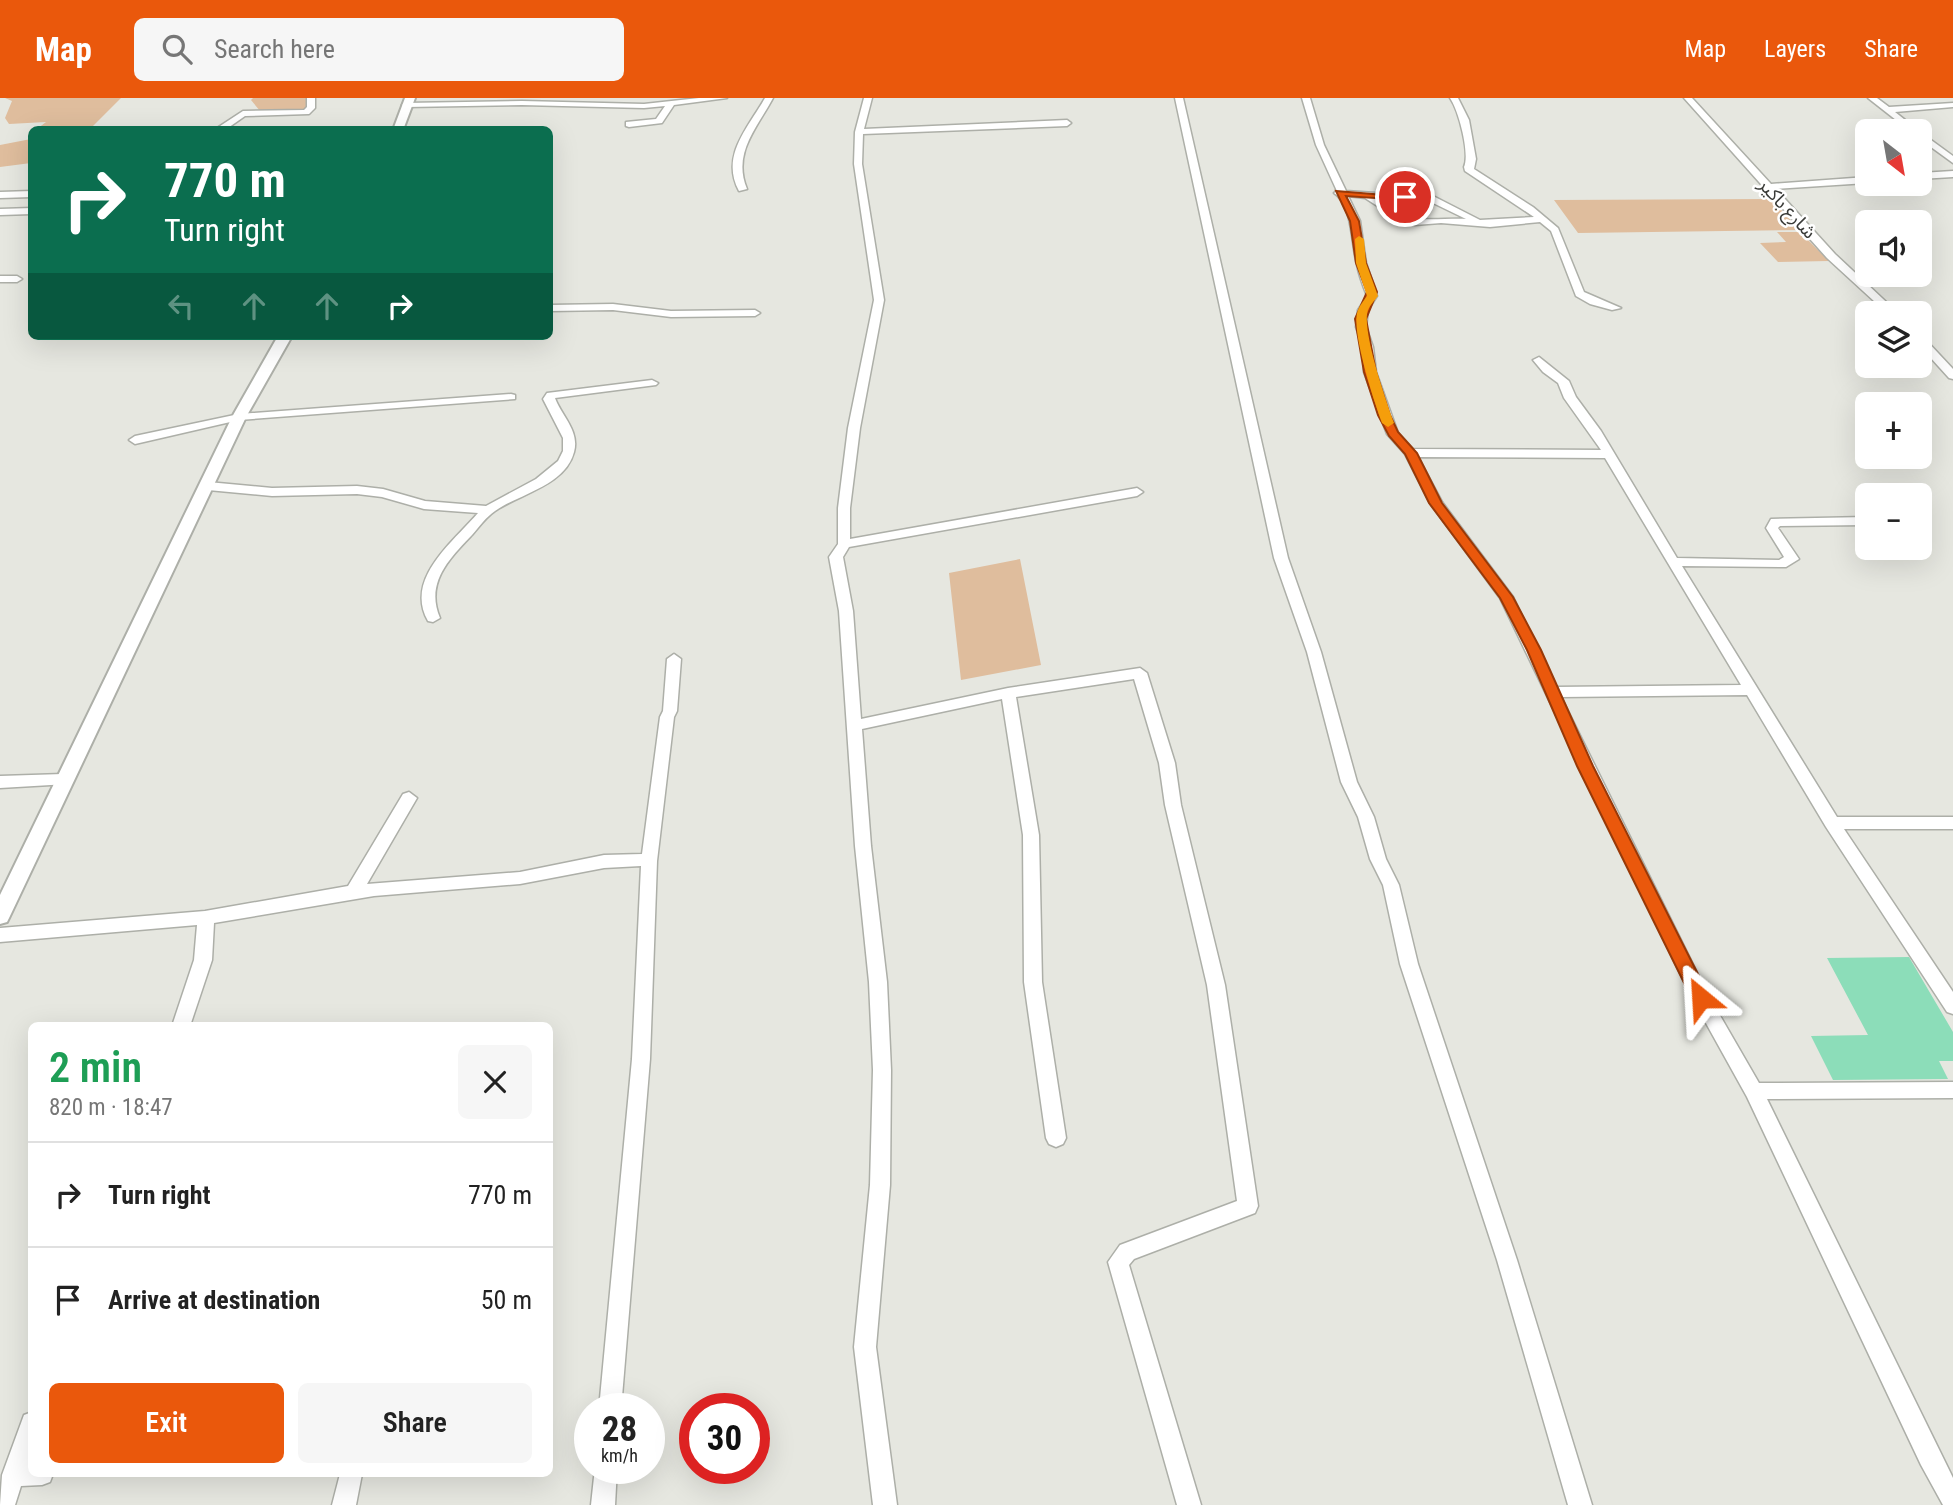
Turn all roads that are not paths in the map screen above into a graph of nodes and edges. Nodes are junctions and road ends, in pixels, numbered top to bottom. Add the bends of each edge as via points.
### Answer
1 (311, 98) edge
2 (723, 98) edge
3 (769, 98) edge
4 (868, 98) edge
5 (1179, 98) edge
6 (1306, 98) edge
7 (1454, 98) edge
8 (1688, 98) edge
9 (1872, 98) edge
10 (408, 102) edge
11 (670, 105) junction
12 (1953, 105) edge
13 (1887, 110) junction
14 (1899, 119) edge
15 (1067, 123) dead end
16 (629, 124) dead end
17 (224, 126) edge
18 (399, 126) edge
19 (859, 132) junction
20 (1932, 143) edge
21 (1949, 155) edge
22 (1953, 174) edge
23 (1932, 175) edge
24 (1855, 181) edge
25 (1773, 187) junction
26 (742, 189) dead end
27 (1339, 193) junction
28 (28, 194) edge
29 (0, 195) edge
30 (1367, 195) junction
31 (28, 211) edge
32 (0, 212) edge
33 (1541, 219) junction
34 (1484, 224) junction
35 (0, 279) edge
36 (17, 279) dead end
37 (1880, 301) edge
38 (553, 308) edge
39 (1616, 308) dead end
40 (755, 313) dead end
41 (283, 340) edge
42 (1932, 353) edge
43 (1539, 360) dead end
44 (1953, 376) edge
45 (652, 383) dead end
46 (511, 397) dead end
47 (239, 417) junction
48 (135, 440) dead end
49 (1410, 453) junction
50 (1609, 454) junction
51 (208, 486) junction
52 (1137, 492) dead end
53 (488, 510) junction
54 (1855, 521) edge
55 (844, 544) junction
56 (1673, 562) junction
57 (433, 618) dead end
58 (674, 659) dead end
59 (1751, 690) junction
60 (1551, 692) junction
61 (1008, 694) junction
62 (855, 724) junction
63 (64, 780) junction
64 (0, 782) edge
65 (409, 798) dead end
66 (1832, 823) junction
67 (1953, 823) edge
68 (649, 860) junction
69 (353, 892) junction
70 (0, 916) edge
71 (205, 918) junction
72 (0, 934) edge
73 (1953, 1007) edge
74 (182, 1022) edge
75 (1953, 1090) edge
76 (1754, 1091) junction
77 (1056, 1138) dead end
78 (611, 1393) edge
79 (28, 1434) edge
80 (28, 1474) edge
81 (13, 1475) junction
82 (350, 1477) edge
83 (605, 1484) edge
84 (1953, 1501) edge
85 (3, 1505) edge
86 (344, 1505) edge
87 (603, 1505) edge
88 (885, 1505) edge
89 (1189, 1505) edge
90 (1580, 1505) edge

1 - 17 street via 306,112 243,114
2 - 11 street
3 - 26 street via 736,159 735,174
4 - 19 street
5 - 90 street via 1281,558 1314,652 1349,782 1391,885 1417,991 1507,1260
6 - 27 street
7 - 33 street via 1465,114 1470,171
8 - 25 street, شارع باكير
9 - 13 street
10 - 11 street
10 - 18 street
11 - 16 street via 659,121
12 - 13 street
13 - 14 street
15 - 19 street
19 - 55 street via 858,164 879,300 852,441
20 - 21 street
22 - 23 street
24 - 25 street
25 - 37 street, شارع باكير via 1831,256
27 - 30 street
27 - 49 street via 1355,221 1361,263 1372,292 1360,319 1370,372 1393,434
28 - 29 street
30 - 34 street via 1435,200
30 - 34 street via 1415,222
31 - 32 street
33 - 34 street
33 - 39 street via 1558,234 1580,294
35 - 36 street
38 - 40 street
41 - 47 street
42 - 44 street
43 - 50 street via 1563,381
45 - 53 street via 551,395 569,438 564,464
46 - 47 street
47 - 48 street
47 - 51 street
49 - 50 street
49 - 60 street via 1436,503 1506,597
50 - 56 street
51 - 53 street via 272,492 357,489 424,505
51 - 63 street
52 - 55 street
53 - 57 street via 426,588 426,608
54 - 56 street via 1776,522 1772,527 1792,559 1781,564
55 - 62 street via 836,556 846,611
56 - 59 street
58 - 68 street
59 - 60 street
59 - 66 street
60 - 76 street via 1701,998
61 - 62 street
61 - 77 street via 1031,835 1033,982
61 - 89 street via 1140,673 1167,764 1172,805 1216,985 1248,1206 1127,1252 1118,1262
62 - 88 street via 882,1070 880,1185 864,1347
63 - 64 street
63 - 70 street
65 - 69 street
66 - 67 street
66 - 73 street
68 - 69 street via 599,863 500,881
68 - 78 street via 641,1059
69 - 71 street
71 - 72 street
71 - 74 street via 205,962
75 - 76 street
76 - 84 street
79 - 81 street
80 - 81 street
81 - 85 street
82 - 86 street
83 - 87 street

